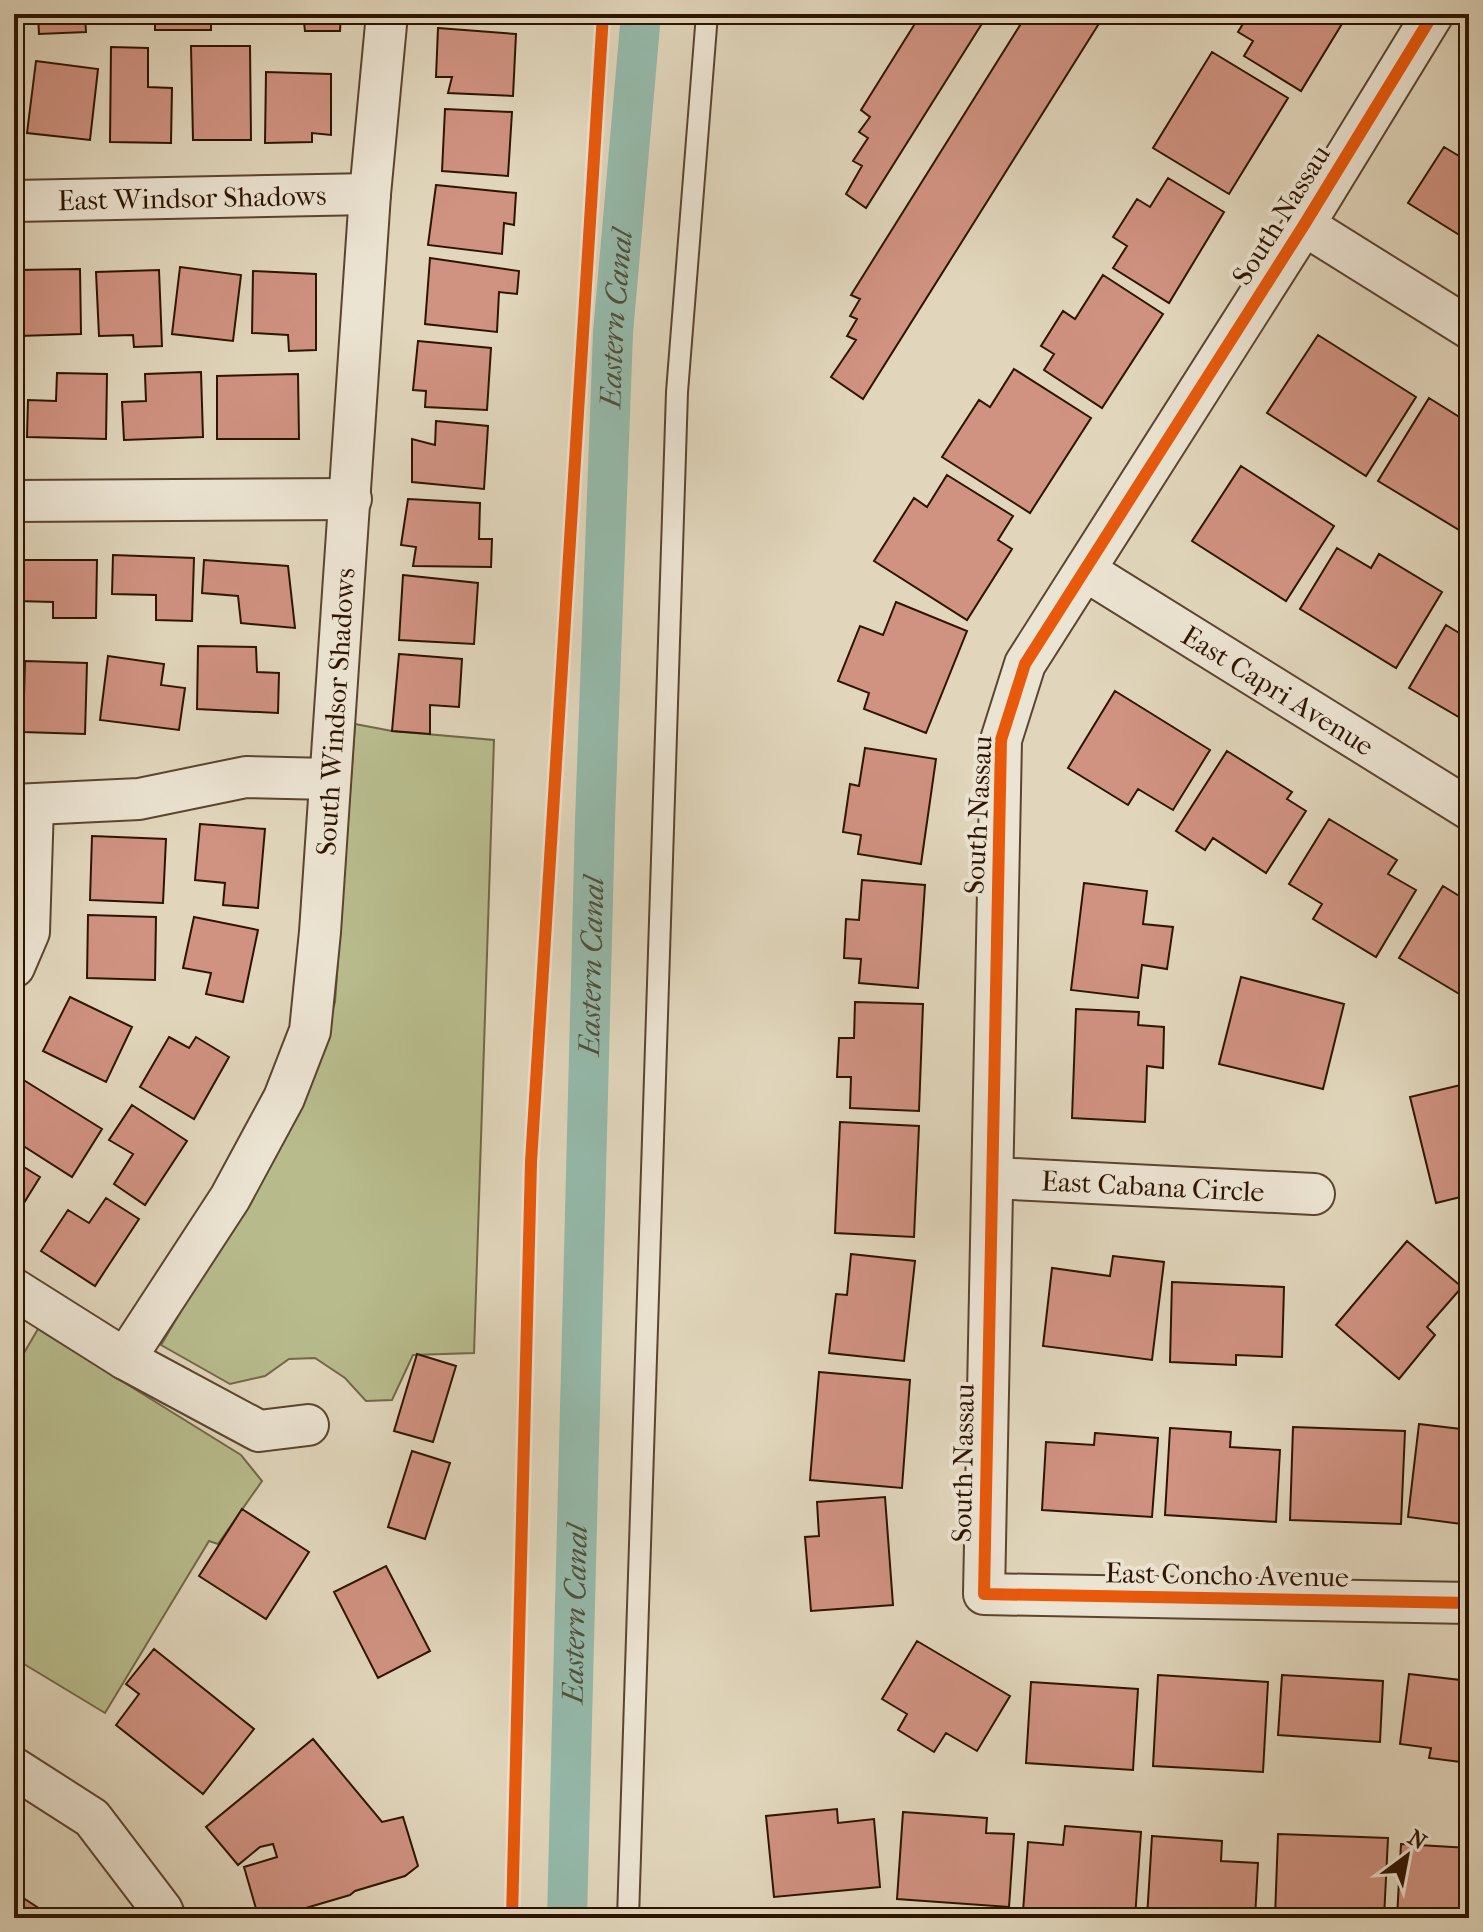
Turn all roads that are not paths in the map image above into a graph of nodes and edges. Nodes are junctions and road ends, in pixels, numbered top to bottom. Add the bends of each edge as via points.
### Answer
1 (387, 14) edge
2 (707, 14) edge
3 (1433, 14) edge
4 (370, 194) junction
5 (14, 201) edge
6 (1304, 225) junction
7 (1469, 328) edge
8 (351, 499) junction
9 (14, 501) edge
10 (1086, 571) junction
11 (330, 779) junction
12 (24, 805) edge
13 (1469, 809) edge
14 (14, 967) edge
15 (993, 1178) junction
16 (1314, 1194) dead end
17 (14, 1289) edge
18 (125, 1359) junction
19 (308, 1425) dead end
20 (984, 1594) joint
21 (1469, 1603) edge
22 (14, 1768) edge
23 (165, 1918) edge
24 (628, 1918) edge

1 - 4 street, South Windsor Shadows
2 - 24 lane via 677,392
3 - 6 street, South Nassau
4 - 5 street, East Windsor Shadows
4 - 8 street, South Windsor Shadows
6 - 7 street
6 - 10 street, South Nassau
8 - 9 street
8 - 11 street, South Windsor Shadows
10 - 13 street, East Capri Avenue
10 - 15 street, South Nassau via 1025,664 1001,740
11 - 12 street via 246,777 139,799
11 - 18 street, South Windsor Shadows via 310,1031 284,1098 230,1198
12 - 14 street via 29,932
15 - 16 street, East Cabana Circle
15 - 20 street, South Nassau
17 - 18 street
18 - 19 street via 259,1431
20 - 21 street, East Concho Avenue
22 - 23 street via 92,1818

